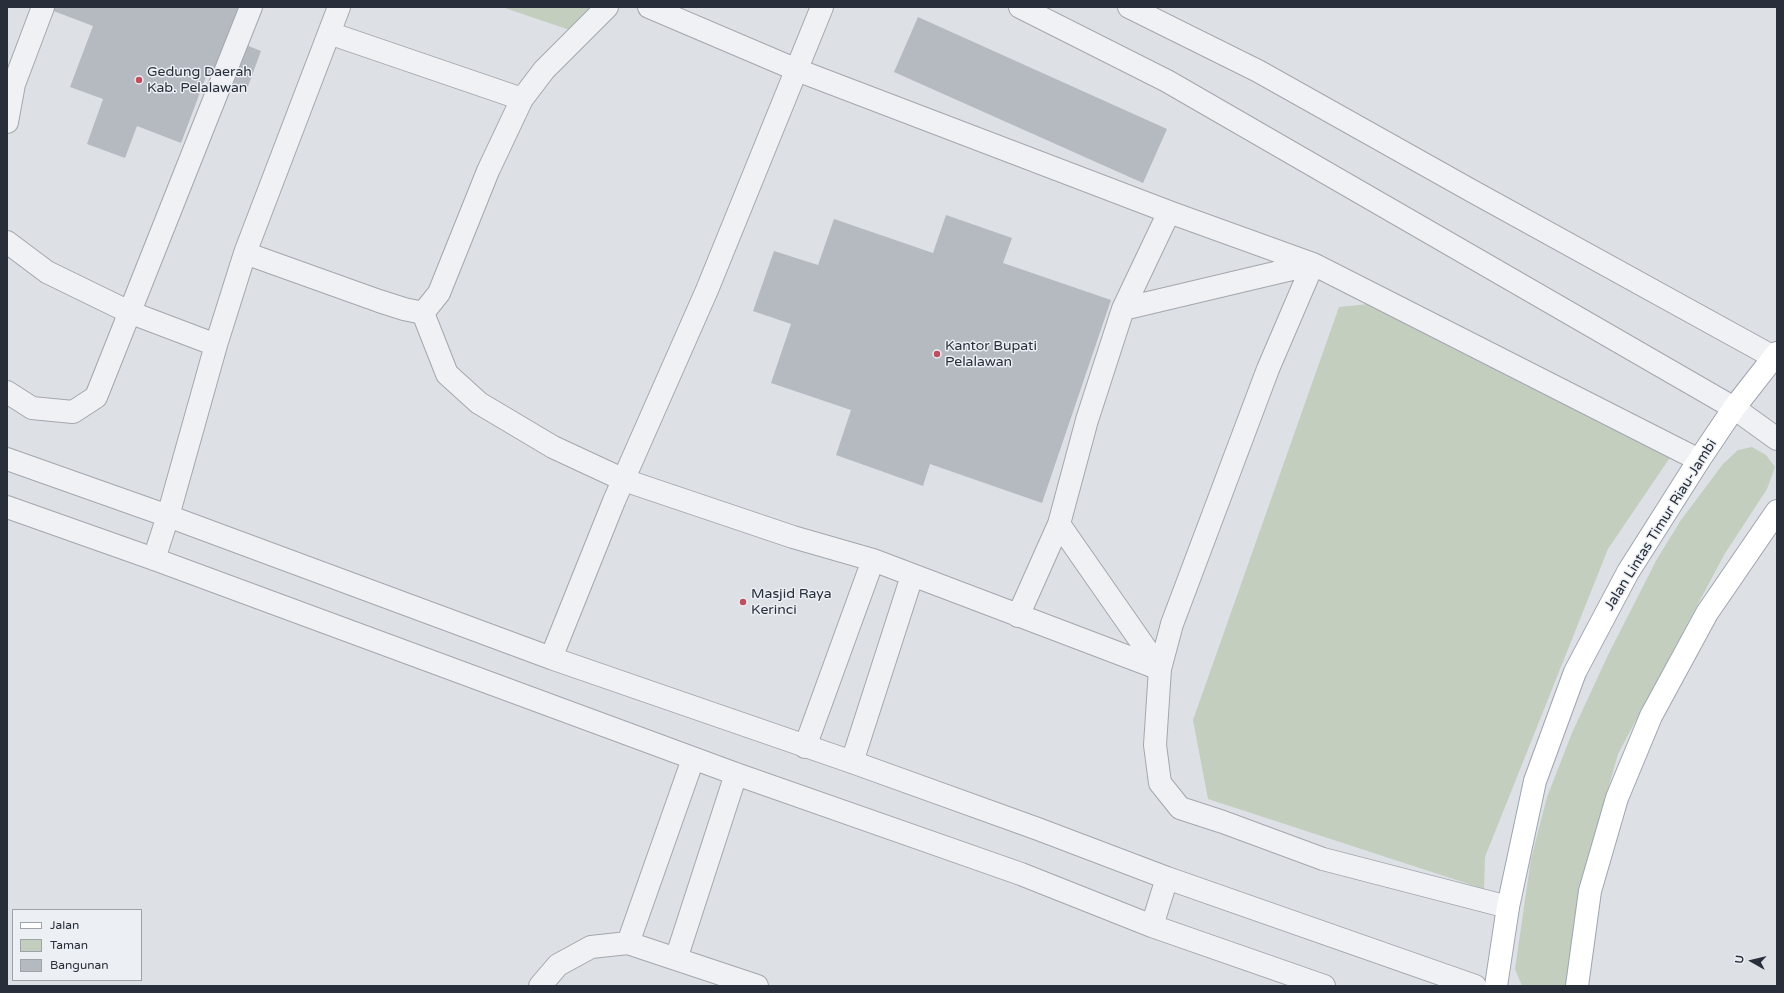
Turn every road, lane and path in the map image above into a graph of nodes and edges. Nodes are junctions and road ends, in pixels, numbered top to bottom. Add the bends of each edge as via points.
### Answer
1 (43, 7) edge
2 (251, 7) edge
3 (339, 7) edge
4 (607, 7) edge
5 (649, 7) edge
6 (822, 7) edge
7 (1020, 7) edge
8 (1129, 7) edge
9 (330, 33) junction
10 (797, 70) junction
11 (522, 99) junction
12 (7, 122) edge
13 (1168, 212) junction
14 (7, 242) edge
15 (245, 254) junction
16 (1313, 264) junction
17 (1123, 309) junction
18 (129, 312) junction
19 (423, 313) junction
20 (216, 345) junction
21 (1776, 356) edge
22 (7, 392) edge
23 (1734, 408) junction
24 (1777, 439) edge
25 (7, 459) edge
26 (1699, 460) junction
27 (624, 480) junction
28 (7, 508) edge
29 (1777, 511) edge
30 (168, 516) junction
31 (1060, 524) junction
32 (154, 559) junction
33 (874, 560) junction
34 (912, 576) junction
35 (1018, 616) junction
36 (551, 658) junction
37 (1160, 669) junction
38 (805, 746) junction
39 (693, 758) junction
40 (852, 762) junction
41 (736, 774) junction
42 (1167, 878) junction
43 (1508, 907) junction
44 (1152, 926) junction
45 (628, 943) junction
46 (676, 959) junction
47 (540, 986) edge
48 (757, 986) edge
49 (1324, 986) edge
50 (1475, 986) edge
51 (1496, 986) edge
52 (1577, 986) edge

1 - 12 street via 14,84
2 - 18 street
3 - 9 street
4 - 11 street via 544,70
5 - 10 street
6 - 10 street
7 - 23 street via 1167,81
8 - 21 street via 1258,71
9 - 11 street
9 - 15 street
10 - 13 street
10 - 27 street via 707,290
11 - 19 street via 488,171 438,293
13 - 16 street
13 - 17 street
14 - 18 street via 47,272
15 - 19 street via 378,301
15 - 20 street
16 - 17 street
16 - 26 street
16 - 37 street via 1265,376 1172,624
17 - 31 street via 1087,420
18 - 20 street
18 - 22 street via 96,397 79,409 73,412 32,408
19 - 27 street via 447,374 479,403 553,447
20 - 30 street
21 - 23 main road, Jalan Lintas Timur Riau-Jambi
23 - 24 street
23 - 26 main road, Jalan Lintas Timur Riau-Jambi
25 - 30 street
26 - 43 main road, Jalan Lintas Timur Riau-Jambi via 1628,572 1575,672 1535,781
27 - 33 street
27 - 36 street
28 - 32 street
29 - 52 main road via 1706,613 1648,723 1617,798 1590,891
30 - 32 street
30 - 36 street
31 - 35 street
31 - 37 street
32 - 39 street
33 - 34 street
33 - 38 street
34 - 35 street
34 - 40 street
35 - 37 street
36 - 38 street
37 - 43 street via 1155,745 1160,783 1180,808 1323,859
38 - 40 street
39 - 41 street
39 - 45 street
40 - 42 street
41 - 44 street via 1021,874
41 - 46 street
42 - 44 street
42 - 50 street
43 - 51 main road, Jalan Lintas Timur Riau-Jambi
44 - 49 street
45 - 46 street
45 - 47 street via 591,947 558,964
46 - 48 street

